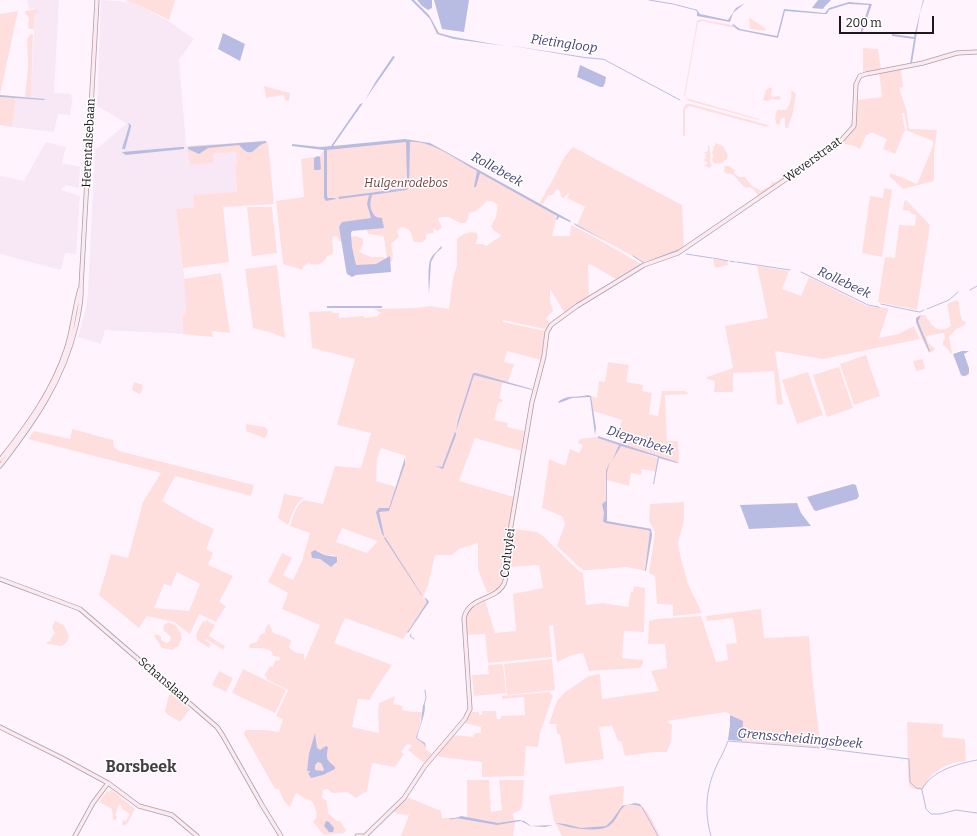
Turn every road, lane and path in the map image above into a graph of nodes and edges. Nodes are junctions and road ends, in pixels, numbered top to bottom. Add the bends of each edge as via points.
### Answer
1 (96, 0) edge
2 (977, 52) edge
3 (644, 265) joint
4 (81, 286) junction
5 (0, 460) edge
6 (0, 466) edge
7 (0, 579) edge
8 (0, 727) edge
9 (108, 783) junction
10 (75, 836) edge
11 (197, 836) edge
12 (281, 836) edge
13 (357, 836) edge
14 (362, 836) edge
15 (365, 836) edge

1 - 4 street, Herentalsebaan
2 - 3 street, Weverstraat via 957,54 860,76 856,84 854,126 838,143 678,253
3 - 15 street, Corluylei via 559,318 549,328 544,359 532,402 506,555 504,583 497,591 470,606 464,618 470,709 465,720 425,766 404,798
4 - 5 street, Herentalsebaan via 66,349 50,387 36,412
4 - 6 street, Herentalsebaan via 82,296 74,334 53,389 39,413
7 - 12 street, Schanslaan via 80,609 217,727
8 - 9 street
9 - 10 street via 92,803
9 - 11 street via 139,806 172,815
13 - 14 street

